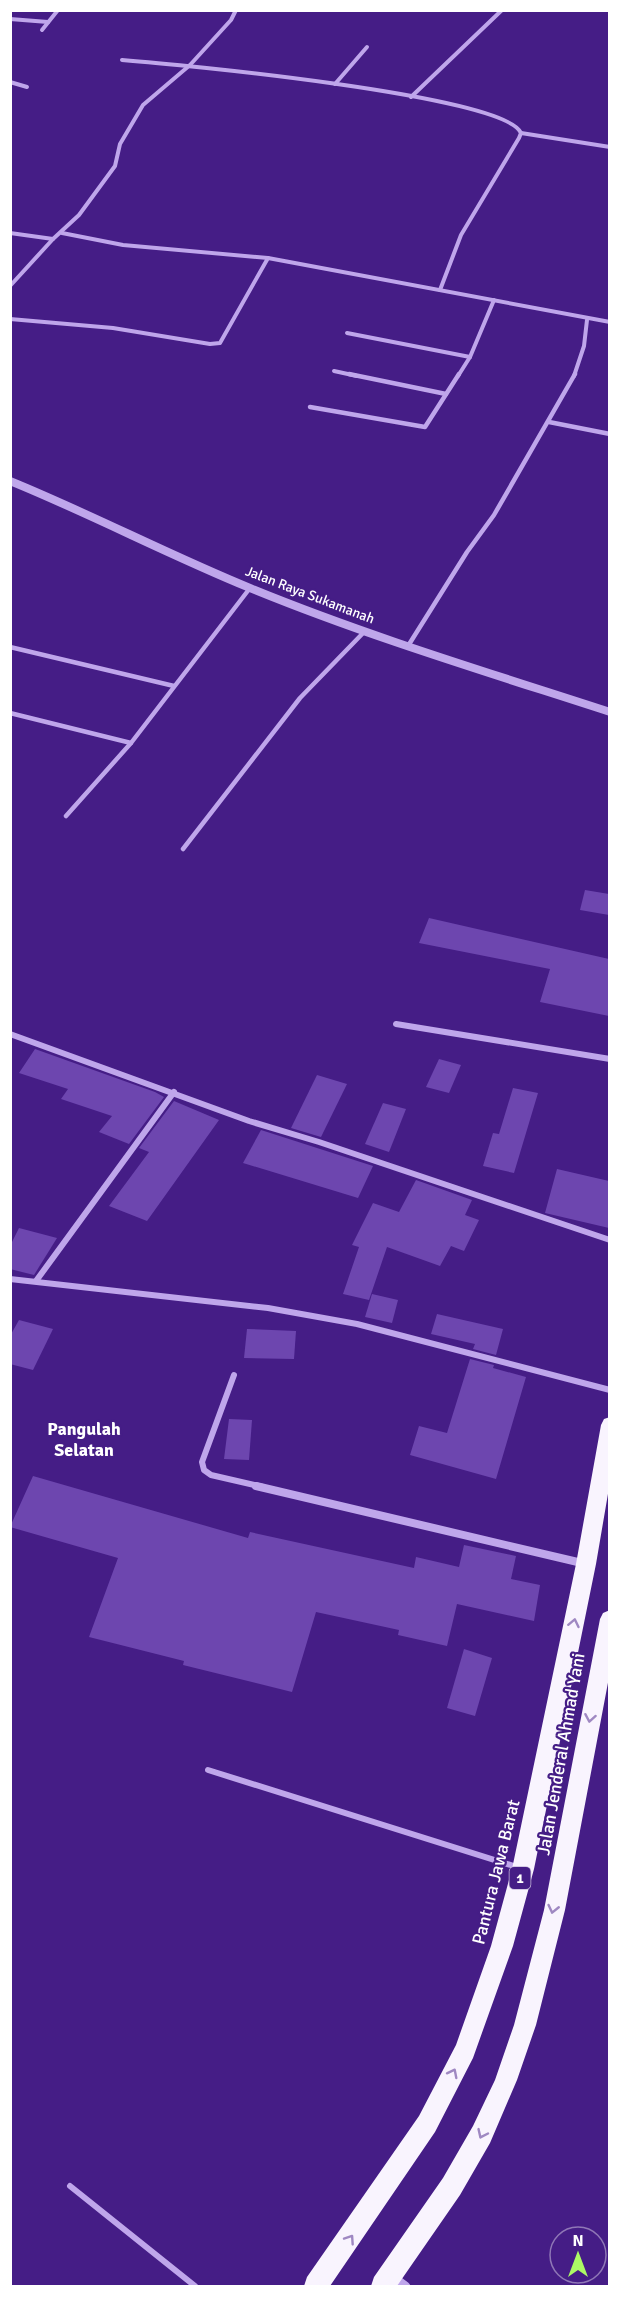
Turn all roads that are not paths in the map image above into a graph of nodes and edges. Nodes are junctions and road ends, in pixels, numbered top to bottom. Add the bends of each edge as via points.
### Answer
1 (58, 10) edge
2 (236, 10) edge
3 (502, 10) edge
4 (10, 19) edge
5 (48, 22) junction
6 (42, 30) dead end
7 (367, 47) dead end
8 (122, 60) dead end
9 (190, 65) junction
10 (10, 82) edge
11 (335, 84) junction
12 (27, 87) dead end
13 (411, 97) junction
14 (521, 133) junction
15 (609, 146) edge
16 (10, 233) edge
17 (62, 233) junction
18 (53, 239) junction
19 (268, 258) junction
20 (10, 286) edge
21 (440, 290) junction
22 (494, 300) junction
23 (10, 319) edge
24 (586, 320) junction
25 (609, 322) edge
26 (347, 333) dead end
27 (470, 357) junction
28 (334, 371) dead end
29 (446, 394) junction
30 (310, 406) dead end
31 (549, 422) junction
32 (609, 434) edge
33 (10, 481) edge
34 (250, 588) junction
35 (366, 630) junction
36 (408, 646) junction
37 (10, 647) edge
38 (174, 686) junction
39 (609, 712) edge
40 (10, 713) edge
41 (131, 743) junction
42 (66, 816) dead end
43 (183, 849) dead end
44 (396, 1024) dead end
45 (10, 1034) edge
46 (609, 1059) edge
47 (174, 1092) junction
48 (609, 1240) edge
49 (10, 1279) edge
50 (36, 1281) junction
51 (234, 1375) dead end
52 (609, 1390) edge
53 (609, 1425) edge
54 (586, 1564) junction
55 (609, 1619) edge
56 (208, 1770) dead end
57 (523, 1869) junction
58 (70, 2186) dead end
59 (394, 2283) edge
60 (195, 2286) edge
61 (316, 2286) edge

1 - 5 street
2 - 9 street
3 - 13 street
4 - 5 street
5 - 6 street
7 - 11 street
8 - 9 street
9 - 11 street
9 - 17 street via 143,105 120,144 115,165
10 - 12 street
11 - 13 street
13 - 14 street via 495,115
14 - 15 street
14 - 21 street via 461,235
16 - 18 street
17 - 18 street
17 - 19 street via 123,246
18 - 20 street
19 - 21 street
19 - 23 street via 220,343
21 - 22 street
22 - 24 street
22 - 27 street
24 - 25 street
24 - 31 street via 578,369
26 - 27 street
27 - 29 street
28 - 29 street
29 - 30 street via 425,427
31 - 32 street
31 - 36 street
33 - 34 street, Jalan Raya Sukamanah
34 - 35 street, Jalan Raya Sukamanah
34 - 38 street
35 - 36 street, Jalan Raya Sukamanah
35 - 43 street via 300,698
36 - 39 street, Jalan Raya Sukamanah
37 - 38 street
38 - 41 street
40 - 41 street
41 - 42 street
44 - 46 street
45 - 47 street
47 - 48 street via 249,1121
47 - 50 street
49 - 50 street
50 - 52 street via 268,1308 357,1324
51 - 54 street via 202,1462 211,1475
53 - 54 highway, Pantura Jawa Barat / 1
57 -> 54 highway, Pantura Jawa Barat / 1
55 -> 59 highway, Jalan Jenderal Ahmad Yani via 566,1857 531,2008 506,2082 475,2148
56 - 57 lane
61 -> 57 highway, Pantura Jawa Barat / 1 via 427,2124 459,2060 502,1946
58 - 60 lane

